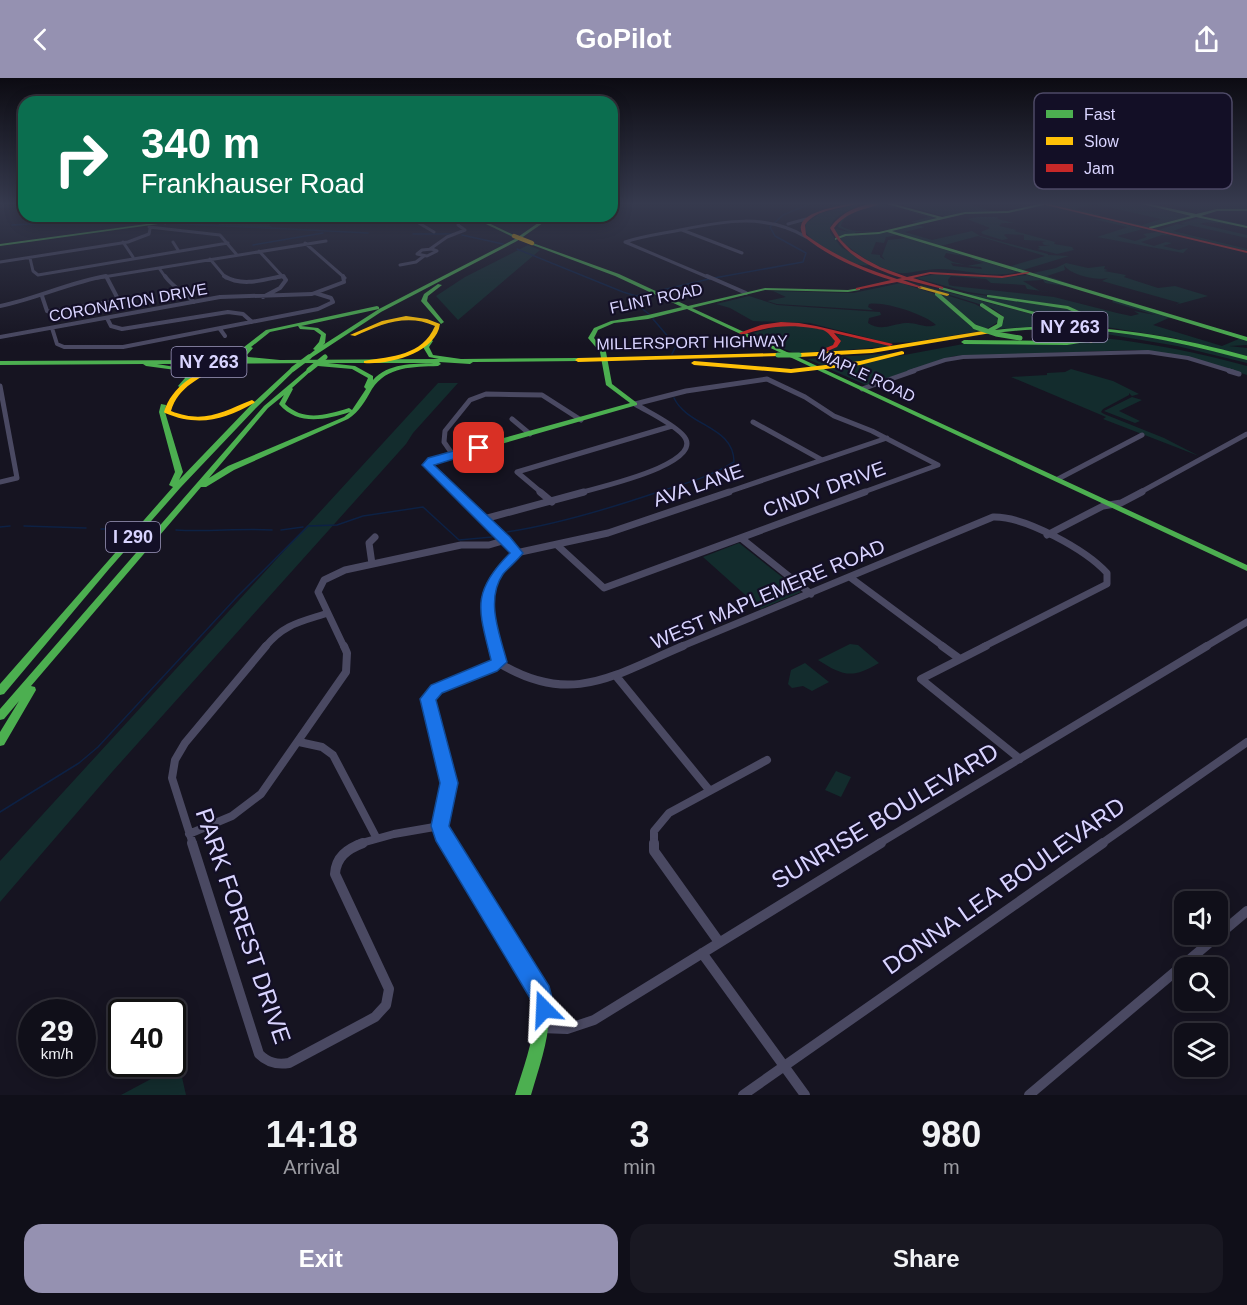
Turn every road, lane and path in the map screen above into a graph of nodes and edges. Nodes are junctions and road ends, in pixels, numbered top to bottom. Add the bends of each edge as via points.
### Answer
1 (74, 250) edge
2 (129, 250) edge
3 (175, 250) edge
4 (234, 250) edge
5 (262, 250) edge
6 (313, 250) edge
7 (427, 250) edge
8 (436, 250) edge
9 (495, 250) edge
10 (507, 250) edge
11 (552, 250) edge
12 (645, 250) edge
13 (735, 250) edge
14 (825, 250) edge
15 (850, 250) edge
16 (952, 250) edge
17 (259, 251) junction
18 (742, 253) dead end
19 (237, 255) junction
20 (422, 256) junction
21 (133, 257) junction
22 (30, 258) junction
23 (83, 259) dead end
24 (210, 259) junction
25 (0, 262) edge
26 (86, 265) junction
27 (399, 265) dead end
28 (871, 267) junction
29 (159, 268) junction
30 (1025, 272) junction
31 (106, 276) junction
32 (284, 276) junction
33 (901, 278) junction
34 (444, 282) junction
35 (924, 286) junction
36 (941, 288) junction
37 (314, 293) junction
38 (746, 293) junction
39 (406, 295) junction
40 (42, 296) junction
41 (262, 297) junction
42 (194, 302) junction
43 (0, 306) edge
44 (687, 308) junction
45 (107, 318) junction
46 (252, 322) junction
47 (52, 328) junction
48 (220, 329) junction
49 (742, 333) junction
50 (353, 335) junction
51 (967, 335) junction
52 (225, 336) dead end
53 (0, 337) edge
54 (1174, 339) junction
55 (1247, 339) edge
56 (1139, 340) junction
57 (922, 343) junction
58 (954, 343) junction
59 (941, 345) junction
60 (802, 356) junction
61 (309, 357) junction
62 (782, 357) junction
63 (1247, 358) edge
64 (322, 361) junction
65 (606, 361) junction
66 (655, 361) junction
67 (203, 362) junction
68 (366, 362) junction
69 (470, 362) junction
70 (0, 363) edge
71 (132, 363) junction
72 (146, 364) junction
73 (235, 364) junction
74 (438, 364) junction
75 (1247, 365) edge
76 (290, 366) junction
77 (817, 368) junction
78 (1239, 374) dead end
79 (295, 381) junction
80 (0, 386) edge
81 (271, 389) junction
82 (862, 389) junction
83 (635, 404) junction
84 (512, 419) dead end
85 (581, 420) junction
86 (753, 422) dead end
87 (672, 426) junction
88 (530, 434) junction
89 (1247, 434) edge
90 (1142, 435) dead end
91 (887, 438) junction
92 (453, 455) junction
93 (822, 460) junction
94 (1058, 479) junction
95 (0, 482) edge
96 (166, 498) junction
97 (552, 502) junction
98 (1112, 505) junction
99 (180, 506) junction
100 (484, 519) junction
101 (1047, 535) junction
102 (375, 537) dead end
103 (741, 538) junction
104 (506, 540) junction
105 (556, 545) junction
106 (516, 553) junction
107 (372, 564) junction
108 (1247, 568) edge
109 (850, 578) junction
110 (812, 594) junction
111 (90, 612) junction
112 (328, 613) junction
113 (1247, 621) edge
114 (960, 659) junction
115 (499, 663) junction
116 (616, 676) junction
117 (0, 691) edge
118 (0, 716) edge
119 (0, 741) edge
120 (299, 742) junction
121 (1247, 742) edge
122 (1020, 759) junction
123 (767, 760) dead end
124 (710, 791) junction
125 (440, 826) junction
126 (189, 834) junction
127 (376, 837) junction
128 (1247, 911) edge
129 (719, 942) junction
130 (702, 953) junction
131 (540, 1028) junction
132 (784, 1066) junction
133 (523, 1095) edge
134 (743, 1095) edge
135 (805, 1095) edge
136 (1029, 1095) edge

1 - 22 street
2 - 21 street
3 - 21 street
4 - 19 street
5 - 17 street
6 - 37 street, CORONATION DRIVE via 346,279
7 - 20 street via 418,253
8 - 20 street
9 - 39 main road, I 290
10 - 34 main road, I 290
11 - 44 main road, MAPLE ROAD, bridge
12 - 38 street
13 - 18 street
14 - 28 main road via 854,265
15 - 28 main road
16 - 30 main road
17 - 19 street
17 - 32 street
19 - 24 street
20 - 27 street via 414,263
21 - 26 street
22 - 25 street
22 - 26 street via 38,275
23 - 26 street
24 - 29 street
24 - 32 street via 225,277 233,280
28 - 33 main road
29 - 31 street
29 - 42 street via 171,285
30 - 33 main road, FLINT ROAD via 1002,277 940,272
30 - 55 main road
31 - 40 street
31 - 40 street via 116,300 50,312
32 - 41 street via 283,285
33 - 35 main road
33 - 38 main road, FLINT ROAD via 856,291 774,288
34 - 50 main road, I 290
34 - 69 main road via 424,298 442,325 426,350 441,359
35 - 36 main road
35 - 51 main road via 985,306 1000,315 996,327
35 - 56 main road, bridge via 975,327 996,334
36 - 54 main road via 1053,320
36 - 58 main road, bridge via 1078,311 1103,325 1104,333 1092,340 1067,343
37 - 41 street, CORONATION DRIVE via 289,298
37 - 46 street via 333,302 322,308
38 - 44 main road, FLINT ROAD
39 - 61 main road, I 290
39 - 67 main road via 374,309 268,331 236,356
40 - 43 street
41 - 42 street, CORONATION DRIVE via 232,296
42 - 45 street, CORONATION DRIVE
44 - 49 main road, MAPLE ROAD
44 - 65 main road, FLINT ROAD via 596,329 591,338
45 - 46 street via 113,327 122,329 228,312 243,314
45 - 47 street, CORONATION DRIVE
46 - 48 street
47 - 48 street via 61,346 113,348
47 - 53 street, CORONATION DRIVE
48 - 52 street
49 - 57 main road via 772,324 799,322 878,343
49 - 60 main road via 796,324 824,329 837,338 837,344 831,348
49 - 77 main road, MAPLE ROAD
50 - 64 main road, I 290
50 - 68 main road via 403,318 424,319 438,325 438,330 413,353
51 - 54 main road, MILLERSPORT HIGHWAY / NY 263 via 1058,327
51 - 57 main road, MILLERSPORT HIGHWAY / NY 263
54 - 63 main road, MILLERSPORT HIGHWAY / NY 263
56 - 58 main road, MILLERSPORT HIGHWAY / NY 263 via 1046,333
56 - 75 main road, MILLERSPORT HIGHWAY / NY 263
57 - 60 main road, MILLERSPORT HIGHWAY / NY 263
58 - 59 main road, MILLERSPORT HIGHWAY / NY 263
59 - 60 main road, MILLERSPORT HIGHWAY / NY 263 via 874,354
59 - 77 main road
60 - 62 main road, MILLERSPORT HIGHWAY / NY 263, bridge
61 - 76 main road, I 290, bridge
61 - 76 main road via 324,335 316,329 299,327 264,335 243,357
62 - 65 main road, MILLERSPORT HIGHWAY / NY 263
62 - 66 main road, MILLERSPORT HIGHWAY / NY 263
64 - 73 main road, MILLERSPORT HIGHWAY / NY 263
64 - 74 main road, MILLERSPORT HIGHWAY / NY 263
64 - 79 main road, I 290, bridge
64 - 79 main road via 369,374 371,380 355,406 328,417 294,416 282,404
65 - 66 main road, MILLERSPORT HIGHWAY / NY 263
65 - 69 main road, MILLERSPORT HIGHWAY / NY 263
65 - 74 main road, MILLERSPORT HIGHWAY / NY 263
65 - 83 main road, FLINT ROAD via 609,385
66 - 77 main road via 781,371
67 - 71 main road, MILLERSPORT HIGHWAY / NY 263
67 - 76 main road, MILLERSPORT HIGHWAY / NY 263
68 - 69 main road, MILLERSPORT HIGHWAY / NY 263
68 - 76 main road, MILLERSPORT HIGHWAY / NY 263
70 - 71 main road, MILLERSPORT HIGHWAY / NY 263
71 - 72 main road, MILLERSPORT HIGHWAY / NY 263
72 - 73 main road, MILLERSPORT HIGHWAY / NY 263
72 - 96 main road via 179,367 188,373 186,381 161,408 179,472
73 - 81 main road via 195,376 169,403 167,412 183,418 214,417 245,407
74 - 99 main road via 405,367 384,374 375,380 349,417 222,472
76 - 81 main road, I 290
77 - 82 main road, MAPLE ROAD
78 - 82 street via 1188,358 1148,352 970,356 945,360
79 - 99 main road, I 290 via 266,407
80 - 95 street via 17,478
81 - 96 main road, I 290
82 - 94 main road, MAPLE ROAD
83 - 85 main road
83 - 87 street
83 - 91 street, CINDY DRIVE via 702,388 770,380 834,416
84 - 88 street
85 - 88 main road
85 - 92 street via 542,395 482,394 470,400 445,430 444,442
86 - 93 street
87 - 97 street via 687,441 685,452 678,459
87 - 97 street via 517,472
88 - 92 main road
89 - 98 street
90 - 94 street
91 - 93 street, AVA LANE
91 - 103 street, CINDY DRIVE via 938,465
92 - 100 main road via 427,465
93 - 105 street, AVA LANE via 630,526
94 - 98 main road, MAPLE ROAD
96 - 117 main road, I 290
97 - 100 street
98 - 101 street
98 - 108 main road, MAPLE ROAD
99 - 111 main road, I 290
100 - 104 main road
101 - 109 street, WEST MAPLEMERE ROAD via 1011,518 987,518
101 - 114 street, WEST MAPLEMERE ROAD via 1101,564 1107,573 1107,584
102 - 107 street via 369,543
103 - 105 street, CINDY DRIVE via 604,588
103 - 110 street
104 - 106 main road
104 - 107 street via 489,545 461,545
105 - 106 street, AVA LANE
106 - 115 main road via 496,574 488,595 488,618
107 - 112 street via 338,572 321,584 318,592
109 - 110 street, WEST MAPLEMERE ROAD
109 - 114 street
110 - 116 street, WEST MAPLEMERE ROAD
111 - 118 main road, I 290
111 - 119 main road via 25,698
112 - 120 street via 347,653 346,672
112 - 126 street, PARK FOREST DRIVE via 276,634 178,752 172,778
113 - 122 street, SUNRISE BOULEVARD
114 - 122 street via 921,679
115 - 116 street, WEST MAPLEMERE ROAD via 526,679 558,686 594,683
115 - 125 main road via 436,689 428,699 449,783
116 - 124 street
120 - 126 street via 252,802 232,816
120 - 127 street via 322,747 333,756
121 - 132 street, DONNA LEA BOULEVARD
122 - 129 street, SUNRISE BOULEVARD
123 - 124 street
124 - 129 street via 669,813 658,824 653,839 654,850
125 - 127 street, PARK FOREST DRIVE
125 - 131 main road via 541,994 544,1009
126 - 127 street, PARK FOREST DRIVE via 259,1054 280,1065 375,1017 388,1002 388,989 334,869 342,853
128 - 136 street
129 - 130 street, SUNRISE BOULEVARD
130 - 131 street, SUNRISE BOULEVARD via 594,1020 567,1029
130 - 132 street
131 - 133 main road
132 - 134 street, DONNA LEA BOULEVARD
132 - 135 street

